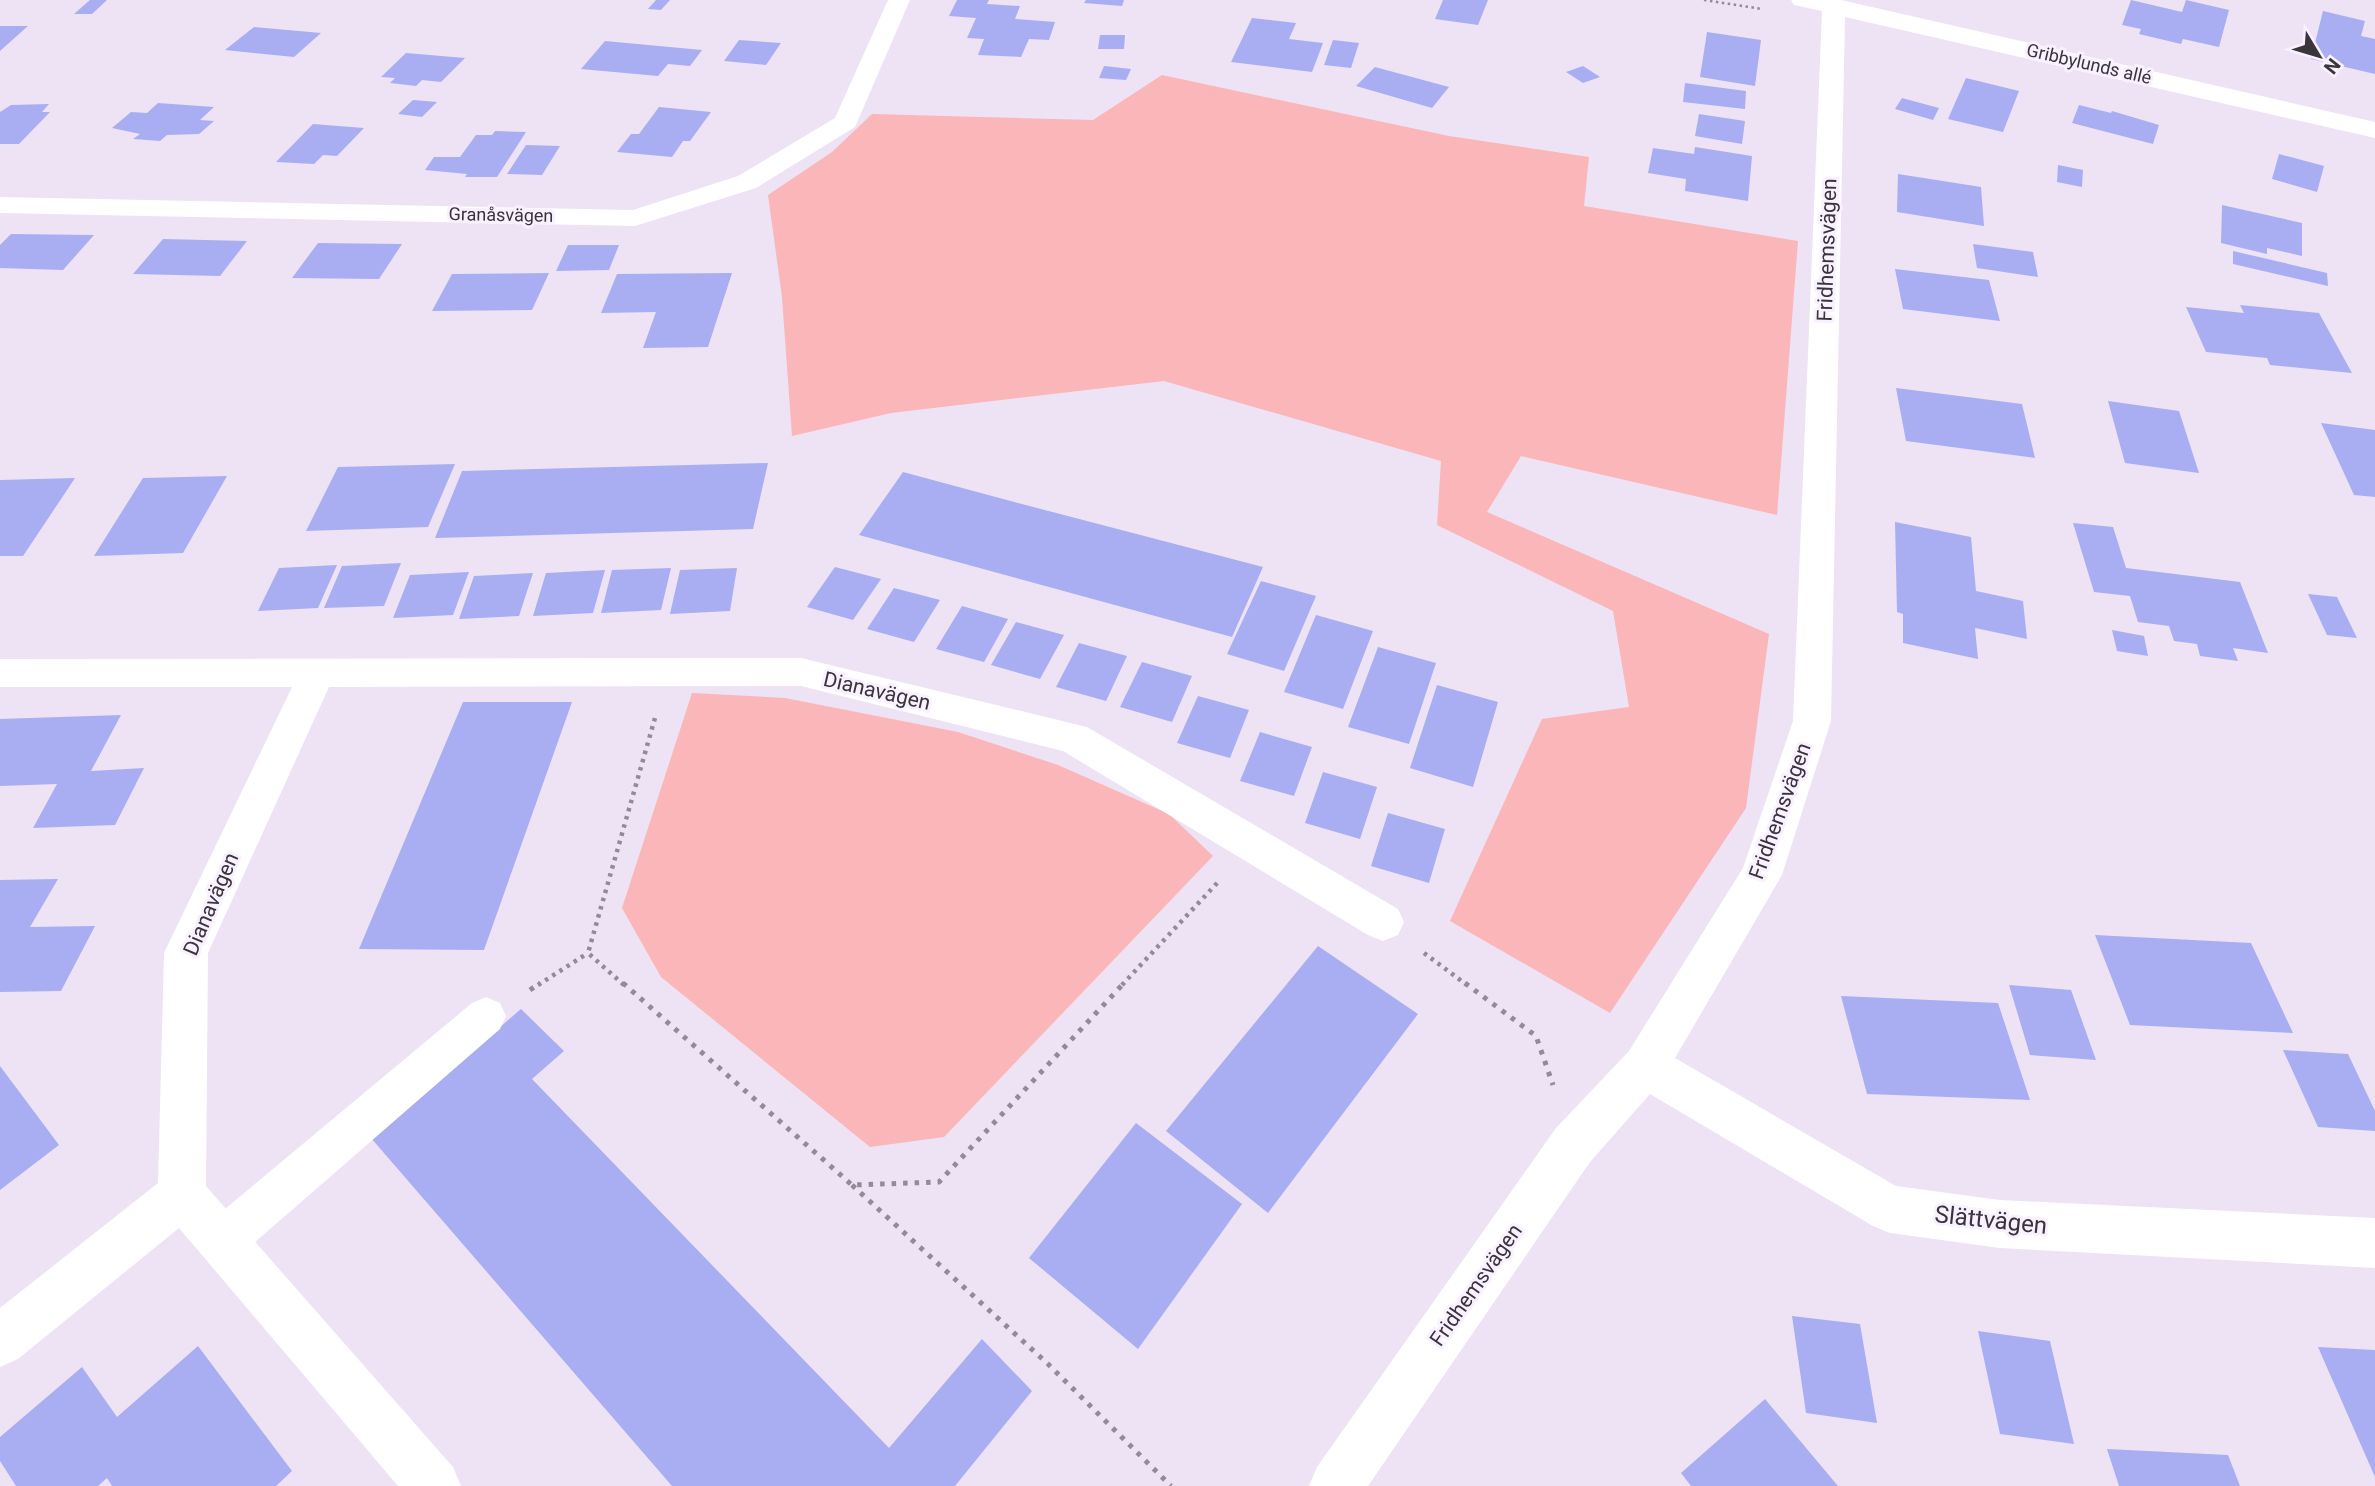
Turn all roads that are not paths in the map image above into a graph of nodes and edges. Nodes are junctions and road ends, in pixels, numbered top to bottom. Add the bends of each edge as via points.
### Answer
1 (899, 0) edge
2 (1818, 3) edge
3 (2375, 130) edge
4 (0, 205) edge
5 (0, 673) edge
6 (317, 673) junction
7 (1383, 922) road end
8 (486, 1016) road end
9 (1645, 1066) junction
10 (182, 1195) junction
11 (223, 1240) junction
12 (2375, 1243) edge
13 (0, 1341) edge
14 (433, 1486) edge
15 (1336, 1486) edge

1 - 4 street, Granåsvägen via 846,122 747,182 635,218
2 - 3 street, Gribbylunds allé
2 - 9 street, Fridhemsvägen via 1812,721 1761,875
5 - 6 street, Dianavägen
6 - 7 street, Dianavägen via 801,672 1073,738
6 - 10 street, Dianavägen via 186,953
8 - 11 lane
9 - 12 street, Slättvägen via 1890,1209 2000,1224
9 - 15 street, Fridhemsvägen via 1573,1145
10 - 11 street
10 - 13 street
11 - 14 street

